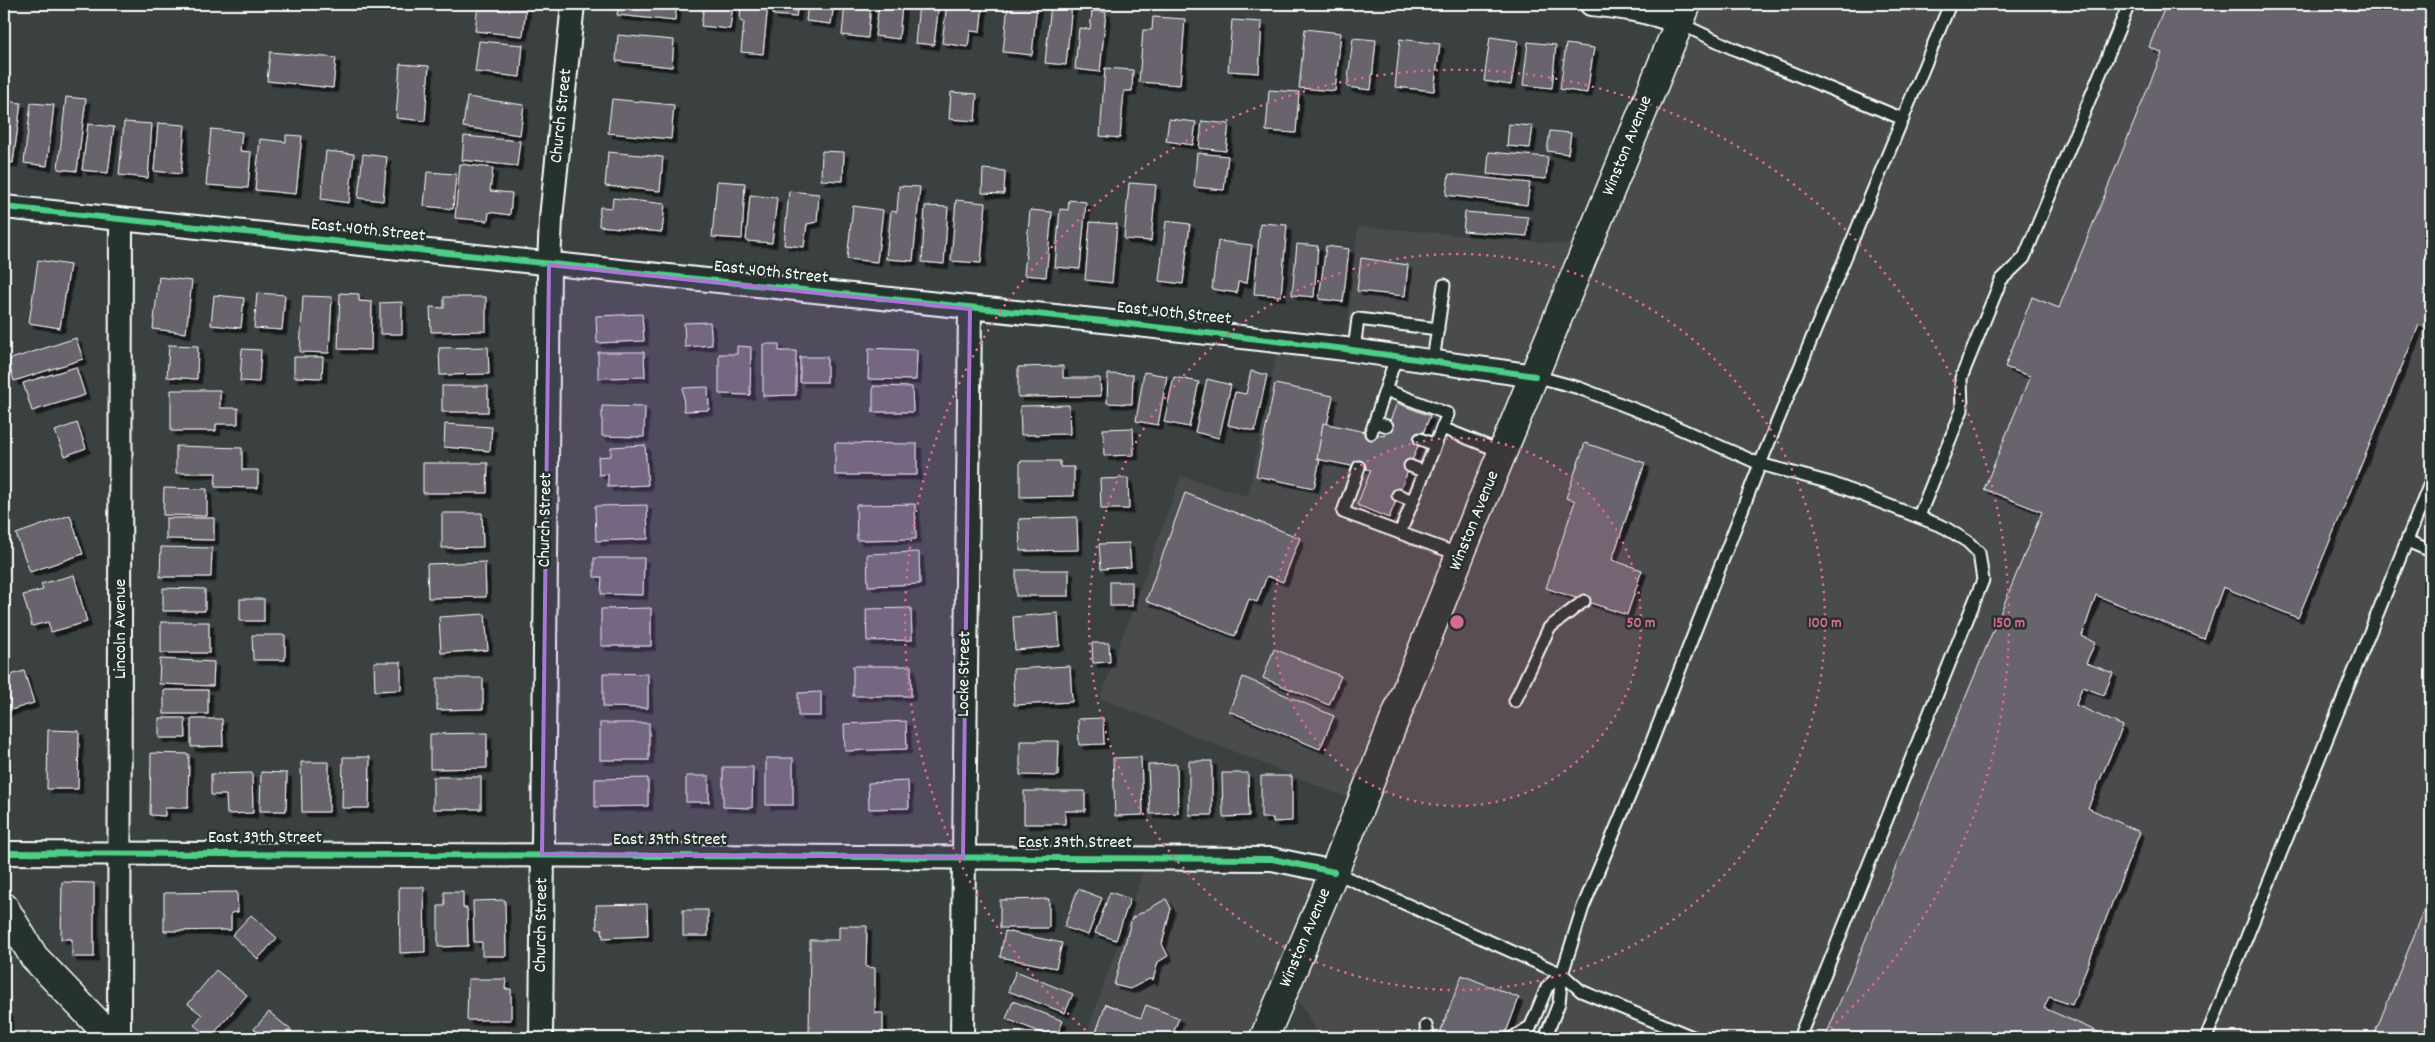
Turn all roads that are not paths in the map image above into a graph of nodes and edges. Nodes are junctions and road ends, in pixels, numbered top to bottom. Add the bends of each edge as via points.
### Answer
1 (573, 4) edge
2 (1591, 4) edge
3 (1950, 4) edge
4 (2129, 4) edge
5 (1683, 14) edge
6 (1904, 119) junction
7 (4, 207) edge
8 (121, 220) junction
9 (548, 265) junction
10 (1444, 285) dead end
11 (970, 309) junction
12 (1438, 329) junction
13 (1354, 350) junction
14 (1396, 357) junction
15 (1433, 362) junction
16 (1535, 376) junction
17 (1386, 390) junction
18 (1387, 426) dead end
19 (1442, 428) junction
20 (1420, 439) dead end
21 (1435, 445) junction
22 (1503, 453) junction
23 (1760, 464) junction
24 (1410, 466) dead end
25 (1425, 472) junction
26 (2431, 481) edge
27 (1366, 483) dead end
28 (1398, 495) dead end
29 (1413, 501) junction
30 (1919, 516) junction
31 (1400, 533) junction
32 (2407, 542) junction
33 (2431, 551) edge
34 (1460, 555) junction
35 (1584, 601) dead end
36 (1515, 701) dead end
37 (120, 852) junction
38 (4, 853) edge
39 (542, 854) junction
40 (963, 857) junction
41 (1334, 872) junction
42 (4, 907) edge
43 (1562, 974) junction
44 (1426, 1026) dead end
45 (1530, 1027) junction
46 (112, 1038) edge
47 (120, 1038) edge
48 (540, 1038) edge
49 (962, 1038) edge
50 (1264, 1038) edge
51 (1428, 1038) edge
52 (1512, 1038) edge
53 (1526, 1038) edge
54 (1545, 1038) edge
55 (1695, 1038) edge
56 (1799, 1038) edge
57 (2206, 1038) edge

1 - 9 street, Church Street
2 - 5 street via 1666,18
3 - 6 lane
4 - 30 lane via 2024,258 2001,280 1961,378 1962,410
5 - 6 lane via 1732,48
5 - 16 main road, Winston Avenue
6 - 23 lane
7 - 8 street, East 40th Street
8 - 9 street, East 40th Street
8 - 37 street, Lincoln Avenue
9 - 11 street, East 40th Street
9 - 39 street, Church Street
10 - 12 lane
11 - 13 street, East 40th Street
11 - 40 street, Locke Street
12 - 13 lane via 1358,320
12 - 15 lane
13 - 14 street, East 40th Street
14 - 15 street, East 40th Street
14 - 17 lane
15 - 16 street, East 40th Street
16 - 22 main road, Winston Avenue
16 - 23 lane via 1579,388 1649,415
17 - 18 lane via 1373,427
17 - 19 lane via 1448,414
19 - 21 lane
19 - 22 lane
20 - 21 lane
21 - 25 lane
22 - 34 main road, Winston Avenue
23 - 30 lane via 1831,483
23 - 43 lane via 1584,907
24 - 25 lane
25 - 29 lane
26 - 32 lane
27 - 31 lane via 1357,473 1343,512
28 - 29 lane
29 - 31 lane
30 - 56 lane via 1968,542 1979,554 1983,580
31 - 34 lane
32 - 33 lane
32 - 57 lane
34 - 41 main road, Winston Avenue
35 - 36 lane via 1549,628
37 - 38 street, East 39th Street
37 - 39 street, East 39th Street
37 - 47 street, Lincoln Avenue
39 - 40 street, East 39th Street
39 - 48 street, Church Street
40 - 41 street, East 39th Street via 1272,859
40 - 49 street, Locke Street
41 - 43 lane
41 - 50 main road, Winston Avenue
42 - 46 main road via 34,957
43 - 45 lane via 1547,987
43 - 54 lane via 1559,1003
43 - 55 lane via 1581,991
44 - 51 lane
45 - 52 lane
45 - 53 lane

